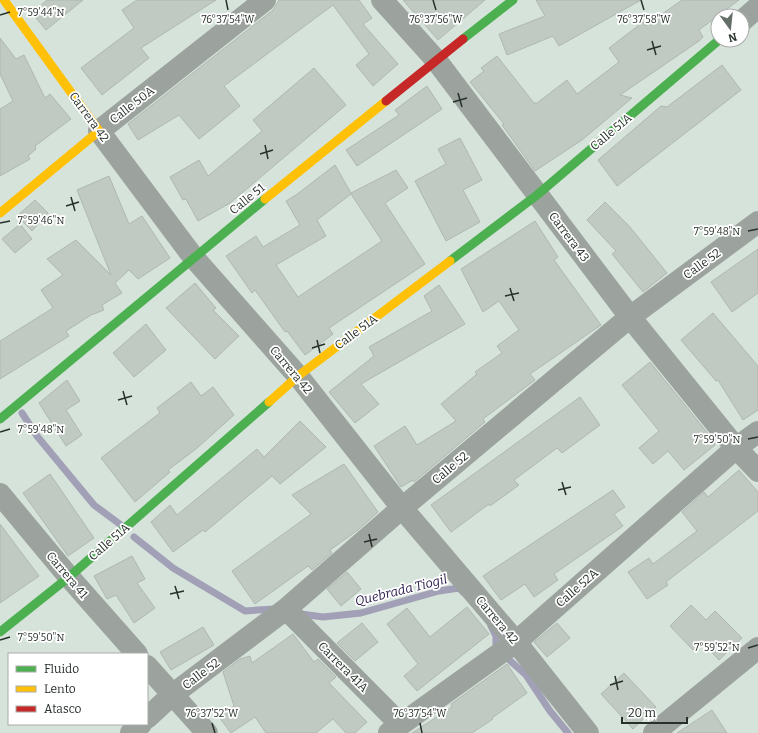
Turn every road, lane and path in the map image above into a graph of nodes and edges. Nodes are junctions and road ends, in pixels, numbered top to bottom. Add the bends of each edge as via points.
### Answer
1 (4, 0) edge
2 (265, 0) edge
3 (382, 0) edge
4 (513, 0) edge
5 (758, 7) edge
6 (750, 14) edge
7 (710, 48) edge
8 (436, 60) junction
9 (99, 131) junction
10 (537, 195) junction
11 (0, 213) edge
12 (758, 222) edge
13 (194, 258) junction
14 (630, 317) junction
15 (298, 376) junction
16 (0, 420) edge
17 (758, 432) edge
18 (736, 448) junction
19 (758, 471) edge
20 (0, 494) edge
21 (402, 508) junction
22 (69, 577) junction
23 (286, 609) junction
24 (0, 632) edge
25 (516, 642) junction
26 (758, 648) edge
27 (135, 653) edge
28 (148, 667) edge
29 (172, 695) junction
30 (148, 717) edge
31 (139, 725) edge
32 (394, 728) edge
33 (131, 733) edge
34 (206, 733) edge
35 (588, 733) edge
36 (654, 733) edge

1 - 9 street, Carrera 42
2 - 9 street, Calle 50A
3 - 8 street, Carrera 43
4 - 8 street, Calle 51
5 - 6 street
7 - 10 street, Calle 51A
8 - 10 street, Carrera 43
8 - 13 street, Calle 51
9 - 11 street, Calle 50A
9 - 13 street, Carrera 42
10 - 14 street, Carrera 43
10 - 15 street, Calle 51A
12 - 14 street, Calle 52
13 - 15 street, Carrera 42
13 - 16 street, Calle 51
14 - 18 street, Carrera 43
14 - 21 street, Calle 52
15 - 21 street, Carrera 42
15 - 22 street, Calle 51A
17 - 18 street, Calle 52A
18 - 19 street, Carrera 43
18 - 25 street, Calle 52A
20 - 22 street, Carrera 41
21 - 23 street, Calle 52
21 - 25 street, Carrera 42
22 - 24 street, Calle 51A
22 - 27 street, Carrera 41
23 - 29 street, Calle 52
23 - 32 street, Carrera 41A
25 - 32 street, Calle 52A
25 - 35 street, Carrera 42
26 - 36 street
28 - 29 street
29 - 30 street, Calle 52
29 - 34 street
31 - 33 street

